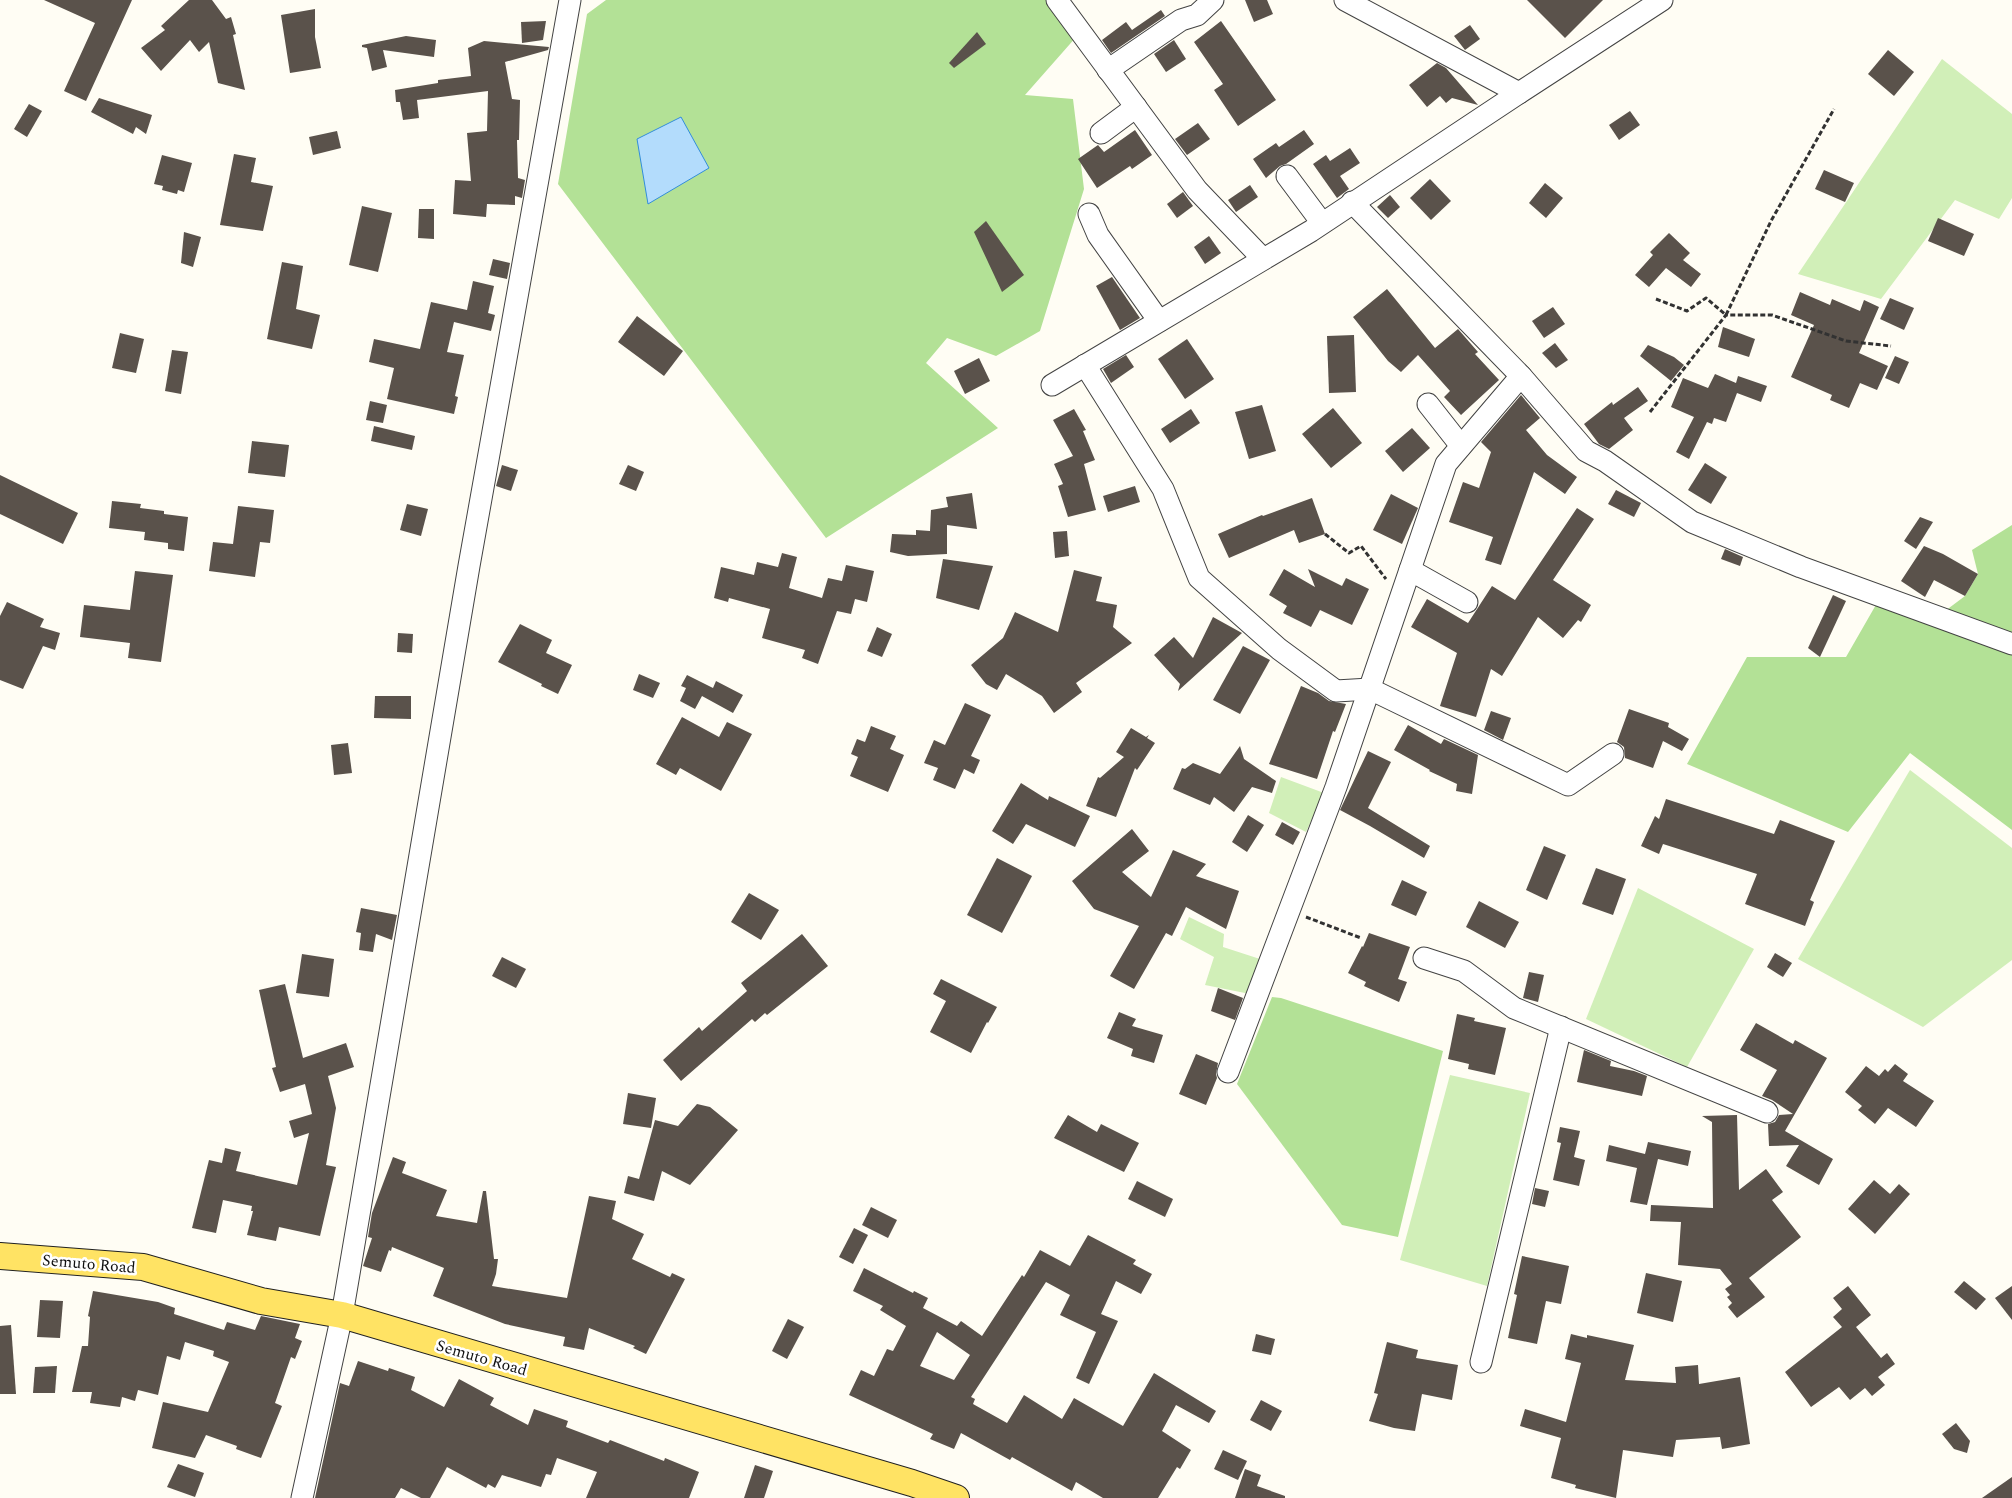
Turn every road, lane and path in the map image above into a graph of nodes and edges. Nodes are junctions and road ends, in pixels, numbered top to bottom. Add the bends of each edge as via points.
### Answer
1 (570, 0) edge
2 (1057, 0) edge
3 (1213, 0) edge
4 (1345, 0) edge
5 (1662, 0) edge
6 (1108, 70) junction
7 (1519, 93) junction
8 (1136, 107) junction
9 (1834, 109) dead end
10 (1101, 133) dead end
11 (1287, 176) dead end
12 (1352, 202) junction
13 (1089, 214) dead end
14 (1322, 223) junction
15 (1263, 259) junction
16 (1656, 299) dead end
17 (1726, 315) junction
18 (1158, 321) junction
19 (1892, 346) dead end
20 (1085, 365) junction
21 (1521, 376) junction
22 (1052, 384) dead end
23 (1428, 404) dead end
24 (1650, 412) dead end
25 (1461, 446) junction
26 (1325, 534) dead end
27 (1410, 570) junction
28 (1401, 597) junction
29 (1467, 602) dead end
30 (2012, 644) edge
31 (1370, 689) junction
32 (1613, 754) dead end
33 (1304, 916) dead end
34 (1361, 938) dead end
35 (1424, 958) dead end
36 (1560, 1027) junction
37 (1228, 1072) dead end
38 (1767, 1112) dead end
39 (0, 1256) edge
40 (342, 1315) junction
41 (1481, 1362) dead end
42 (302, 1498) edge
43 (956, 1498) edge

1 - 40 street via 468,566
2 - 6 street
3 - 6 street via 1197,15 1181,20
4 - 7 street
5 - 7 street
6 - 8 street
7 - 12 street
8 - 10 street
8 - 15 street via 1197,190
9 - 17 path via 1771,221
11 - 14 street
12 - 14 street
12 - 21 street
13 - 18 street via 1098,235
14 - 15 street
15 - 18 street
16 - 17 path via 1687,311 1706,298
17 - 19 path via 1772,316 1846,341
17 - 24 path
18 - 20 street
20 - 22 street
20 - 31 street via 1163,489 1199,578 1279,649 1336,691
21 - 25 street
21 - 30 street via 1586,451 1692,522 1801,567
23 - 25 street
25 - 27 street via 1446,464
26 - 28 path via 1349,553 1361,546
27 - 28 street
27 - 29 street
28 - 31 street
31 - 32 street via 1568,785
31 - 37 street via 1336,788
33 - 34 path
35 - 36 street via 1464,972 1514,1008
36 - 38 street
36 - 41 street
39 - 40 main road, Semuto Road via 143,1267 261,1301
40 - 42 street
40 - 43 main road, Semuto Road via 912,1482

